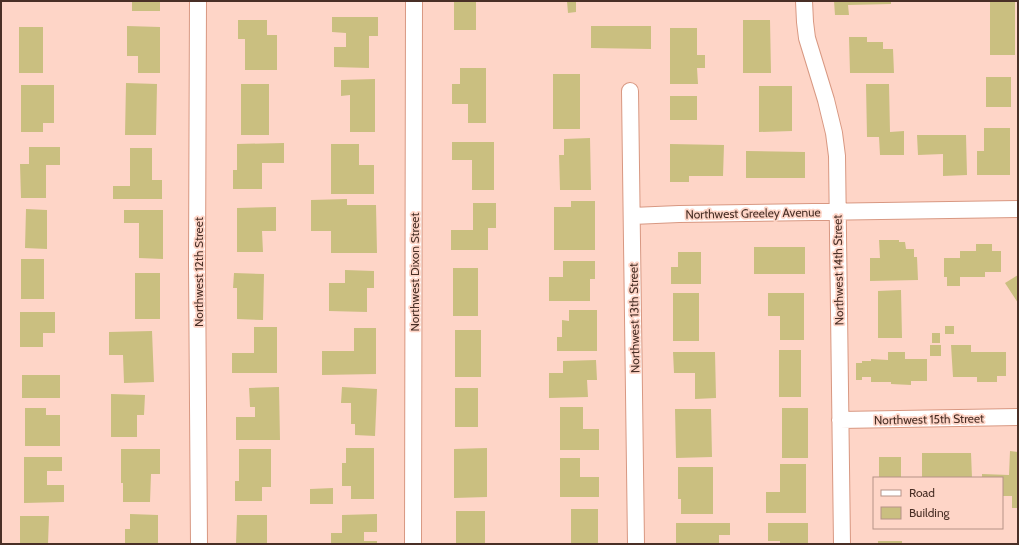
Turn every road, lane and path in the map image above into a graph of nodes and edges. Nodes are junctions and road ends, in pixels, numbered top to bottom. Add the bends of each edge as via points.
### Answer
1 (198, 1) edge
2 (414, 1) edge
3 (804, 1) edge
4 (630, 91) dead end
5 (1018, 209) edge
6 (837, 212) junction
7 (632, 216) junction
8 (1018, 417) edge
9 (840, 420) junction
10 (199, 544) edge
11 (413, 544) edge
12 (636, 544) edge
13 (842, 544) edge

1 - 10 street, Northwest 12th Street
2 - 11 street, Northwest Dixon Street
3 - 6 street, Northwest 14th Street via 807,38 834,133 837,156
4 - 7 street, Northwest 13th Street
5 - 6 street, Northwest Greeley Avenue
6 - 7 street, Northwest Greeley Avenue
6 - 9 street, Northwest 14th Street
7 - 12 street, Northwest 13th Street
8 - 9 street, Northwest 15th Street
9 - 13 street, Northwest 14th Street

